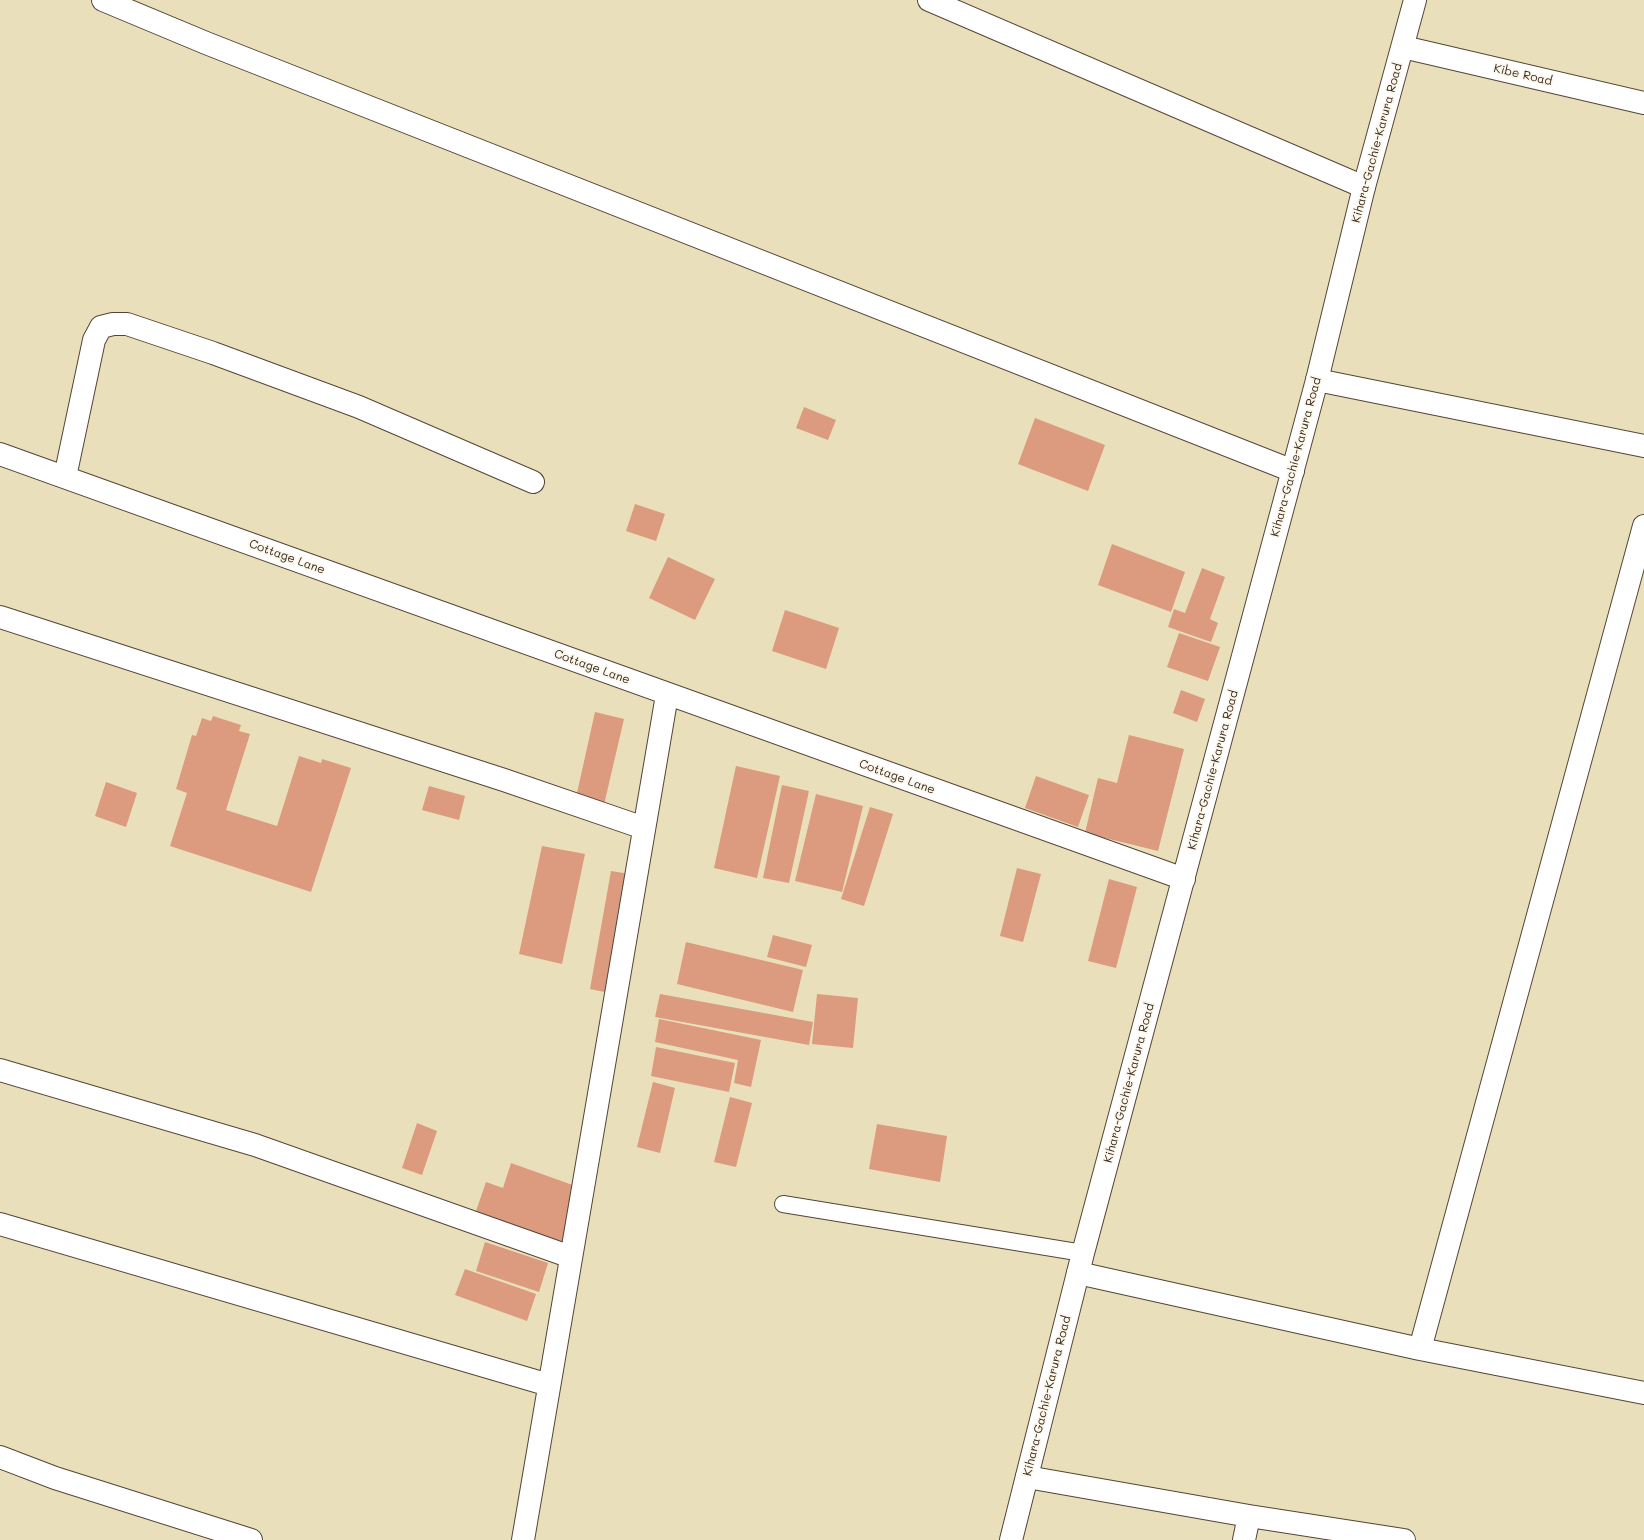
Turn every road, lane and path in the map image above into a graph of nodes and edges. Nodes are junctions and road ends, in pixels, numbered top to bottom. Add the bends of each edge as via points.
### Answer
1 (103, 0) edge
2 (929, 0) edge
3 (1415, 0) edge
4 (1403, 46) junction
5 (1644, 103) edge
6 (1364, 187) junction
7 (1317, 380) junction
8 (1644, 446) edge
9 (0, 454) edge
10 (1293, 471) junction
11 (65, 477) junction
12 (533, 482) dead end
13 (1644, 526) edge
14 (0, 616) edge
15 (667, 694) junction
16 (644, 828) junction
17 (1184, 880) junction
18 (0, 1070) edge
19 (783, 1204) dead end
20 (0, 1224) edge
21 (571, 1257) junction
22 (1081, 1263) junction
23 (1420, 1349) junction
24 (549, 1385) junction
25 (1644, 1393) edge
26 (0, 1457) edge
27 (1027, 1477) junction
28 (1249, 1516) junction
29 (251, 1540) edge
30 (523, 1540) edge
31 (1011, 1540) edge
32 (1244, 1540) edge
33 (1404, 1540) edge

1 - 10 street via 221,49
2 - 6 street
3 - 4 street, Kihara-Gachie-Karura Road
4 - 5 street, Kibe Road
4 - 6 street, Kihara-Gachie-Karura Road
6 - 7 street, Kihara-Gachie-Karura Road
7 - 8 street
7 - 10 street, Kihara-Gachie-Karura Road
9 - 11 street, Cottage Lane
10 - 17 street, Kihara-Gachie-Karura Road
11 - 12 street via 94,340 101,327 127,324 344,401
11 - 15 street, Cottage Lane
13 - 23 street
14 - 16 street
15 - 16 street
15 - 17 street, Cottage Lane
16 - 21 street
17 - 22 street, Kihara-Gachie-Karura Road
18 - 21 street via 255,1145
19 - 22 lane
20 - 24 street
21 - 24 street
22 - 23 street
22 - 27 street, Kihara-Gachie-Karura Road
23 - 25 street
24 - 30 street
26 - 29 street via 55,1478
27 - 28 street
27 - 31 street, Kihara-Gachie-Karura Road
28 - 32 street
28 - 33 street

